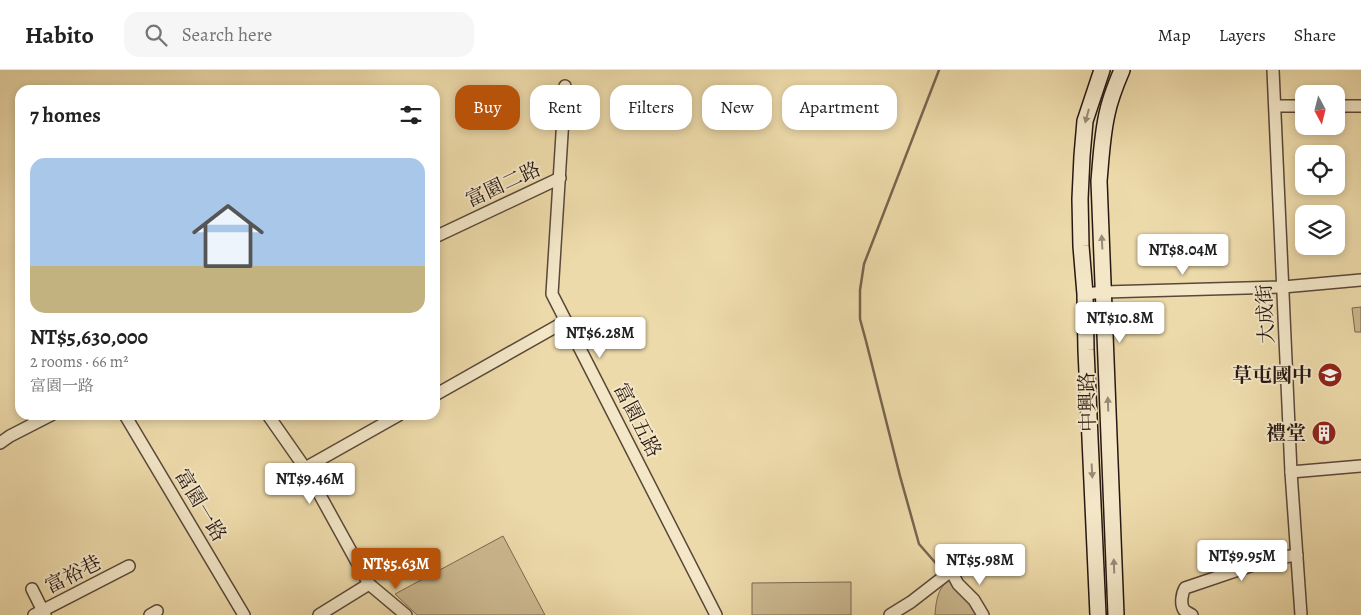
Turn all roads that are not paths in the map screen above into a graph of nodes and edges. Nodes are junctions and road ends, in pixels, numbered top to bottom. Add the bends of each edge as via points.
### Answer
1 (1102, 70) edge
2 (1122, 70) edge
3 (1273, 70) edge
4 (1276, 106) junction
5 (1295, 106) edge
6 (1345, 106) edge
7 (1361, 106) edge
8 (563, 130) edge
9 (560, 178) junction
10 (440, 235) edge
11 (1361, 280) edge
12 (1283, 286) junction
13 (1104, 292) junction
14 (1084, 294) junction
15 (566, 321) junction
16 (440, 391) edge
17 (41, 420) edge
18 (129, 420) edge
19 (271, 420) edge
20 (389, 420) edge
21 (0, 443) edge
22 (1361, 466) edge
23 (305, 468) junction
24 (1291, 472) junction
25 (1297, 555) junction
26 (129, 566) dead end
27 (369, 584) junction
28 (32, 589) dead end
29 (40, 613) edge
30 (244, 615) edge
31 (318, 615) edge
32 (406, 615) edge
33 (716, 615) edge
34 (890, 615) edge
35 (983, 615) edge
36 (1098, 615) edge
37 (1116, 615) edge
38 (1192, 615) edge
39 (1302, 615) edge

1 -> 14 street, 中興路 via 1086,121 1082,156 1080,237
13 -> 2 street, 中興路 via 1099,180 1107,114
3 - 4 street, 大成街
4 - 5 street
4 - 12 street, 大成街
6 - 7 street
8 - 9 street, 富園五路
9 - 10 street, 富園二路
9 - 15 street, 富園五路 via 552,294
11 - 12 street
12 - 13 street
12 - 24 street, 大成街
13 - 14 street
37 -> 13 street, 中興路
14 -> 36 street, 中興路
15 - 16 street
15 - 33 street, 富園五路
17 - 21 street
18 - 30 street, 富園一路
19 - 23 street
20 - 23 street
22 - 24 street
23 - 27 street
24 - 25 street, 大成街
25 - 38 street via 1271,559 1186,588 1182,592 1182,604 1184,610
25 - 39 street, 大成街
26 - 29 street, 富裕巷
27 - 31 street
27 - 32 street
28 - 29 street
34 - 35 street via 951,571

